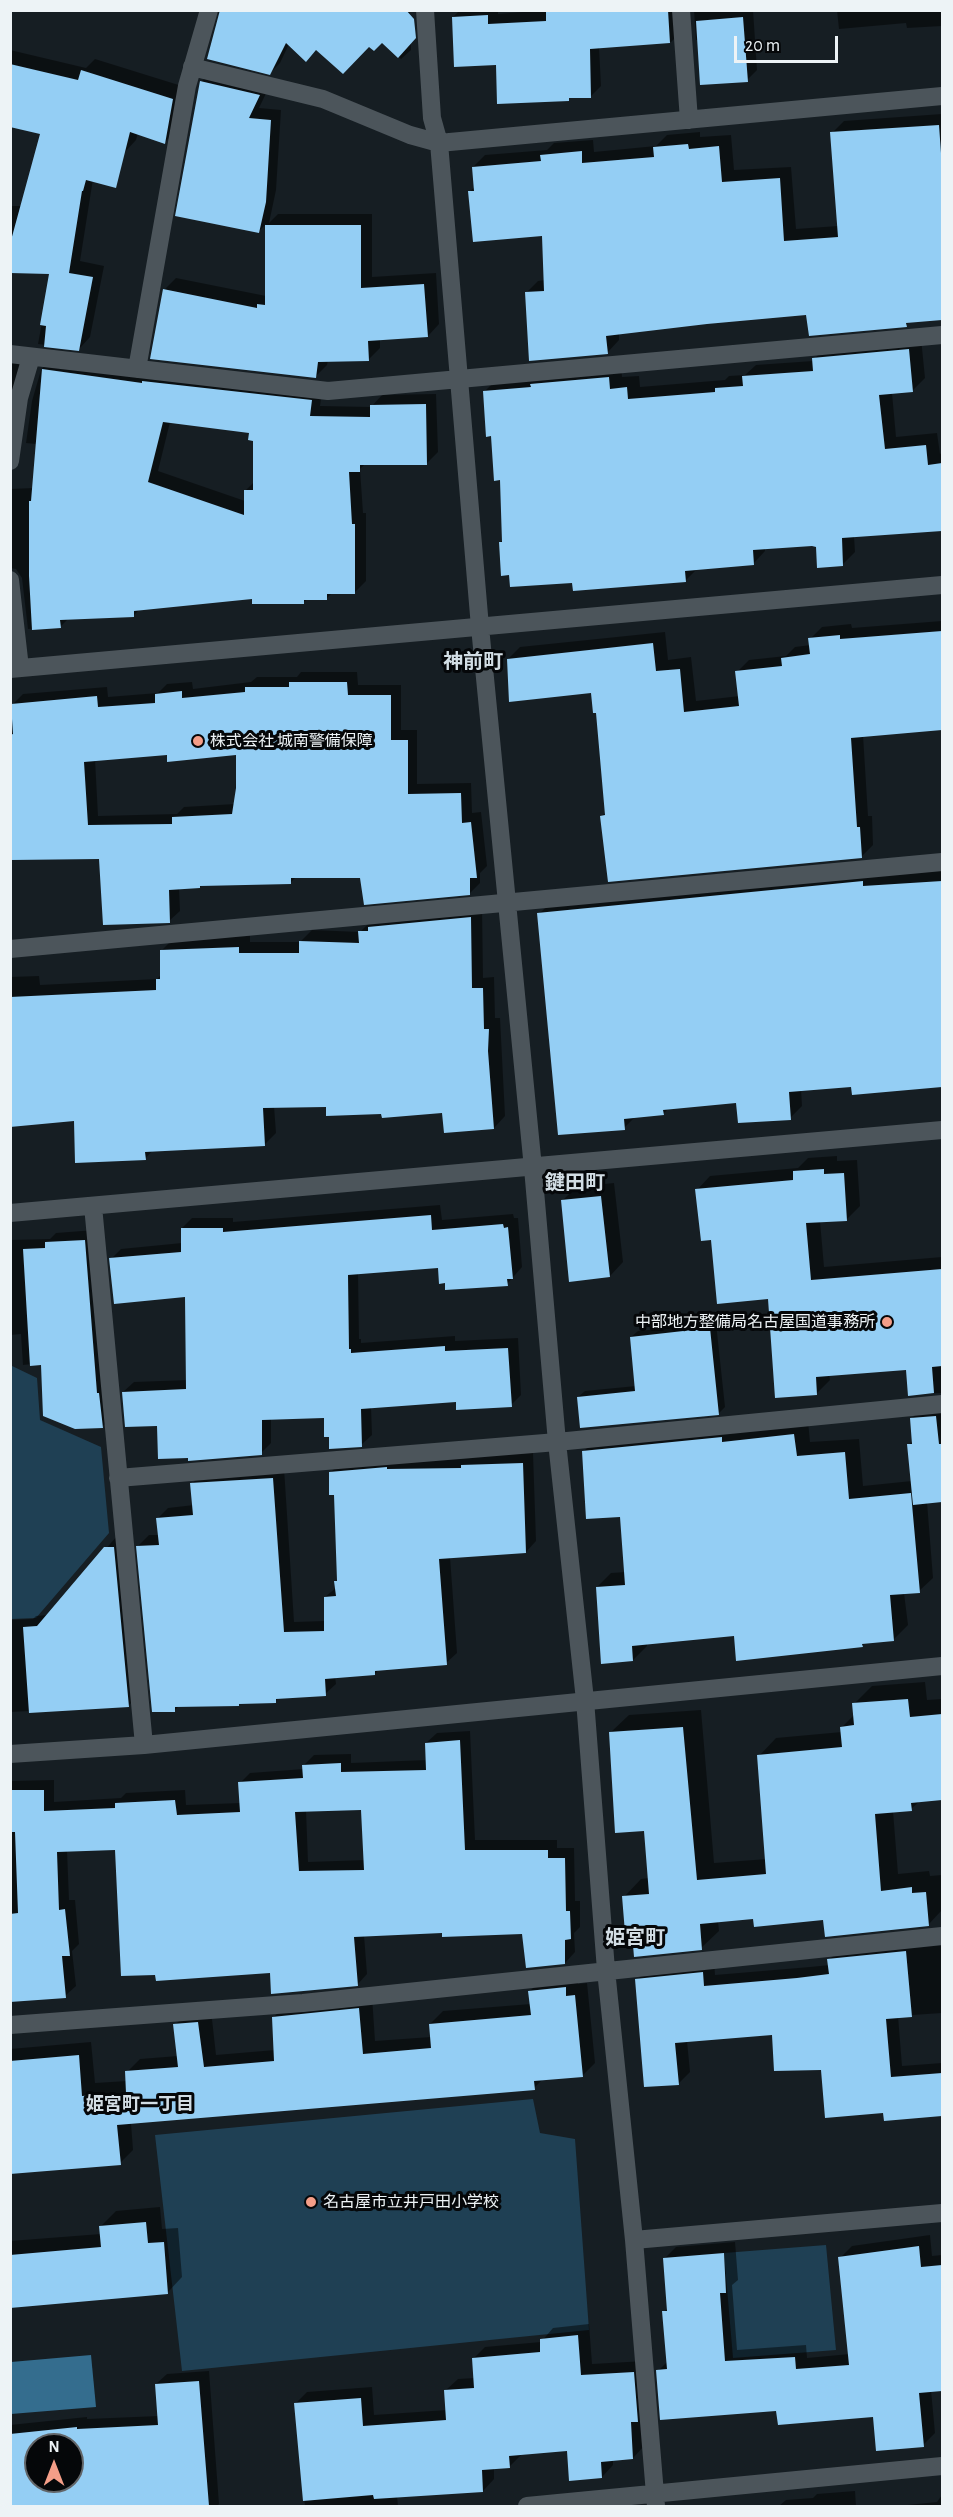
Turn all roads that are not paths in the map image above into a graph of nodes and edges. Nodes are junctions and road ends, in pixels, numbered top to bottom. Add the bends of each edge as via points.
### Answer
1 (209, 10) edge
2 (425, 10) edge
3 (681, 10) edge
4 (192, 67) junction
5 (942, 96) edge
6 (689, 120) junction
7 (439, 142) junction
8 (942, 335) edge
9 (10, 354) edge
10 (31, 357) junction
11 (137, 369) junction
12 (459, 378) junction
13 (10, 461) edge
14 (10, 580) edge
15 (942, 585) edge
16 (480, 627) junction
17 (15, 668) edge
18 (942, 862) edge
19 (507, 903) junction
20 (10, 949) edge
21 (942, 1130) edge
22 (533, 1168) junction
23 (93, 1206) junction
24 (10, 1213) edge
25 (942, 1404) edge
26 (557, 1442) junction
27 (118, 1478) junction
28 (942, 1666) edge
29 (585, 1700) junction
30 (144, 1745) junction
31 (10, 1754) edge
32 (942, 1936) edge
33 (606, 1970) junction
34 (10, 2025) edge
35 (942, 2213) edge
36 (634, 2240) junction
37 (942, 2466) edge
38 (656, 2500) edge
39 (526, 2506) edge

1 - 4 street
2 - 7 street via 432,118
3 - 6 street
4 - 7 street via 323,99 410,135
4 - 11 street
5 - 6 street
6 - 7 street
7 - 12 street
8 - 12 street
9 - 10 street
10 - 11 street
10 - 13 street via 19,398
11 - 12 street via 328,391
12 - 16 street
14 - 17 street
15 - 16 street
16 - 17 street
16 - 19 street
18 - 19 street
19 - 20 street
19 - 22 street
21 - 22 street
22 - 23 street
22 - 26 street
23 - 24 street
23 - 27 street
25 - 26 street
26 - 27 street
26 - 29 street
27 - 30 street
28 - 29 street
29 - 30 street
29 - 33 street
30 - 31 street
32 - 33 street
33 - 34 street via 303,2003
33 - 36 street
35 - 36 street
36 - 38 street
37 - 38 street
38 - 39 street

